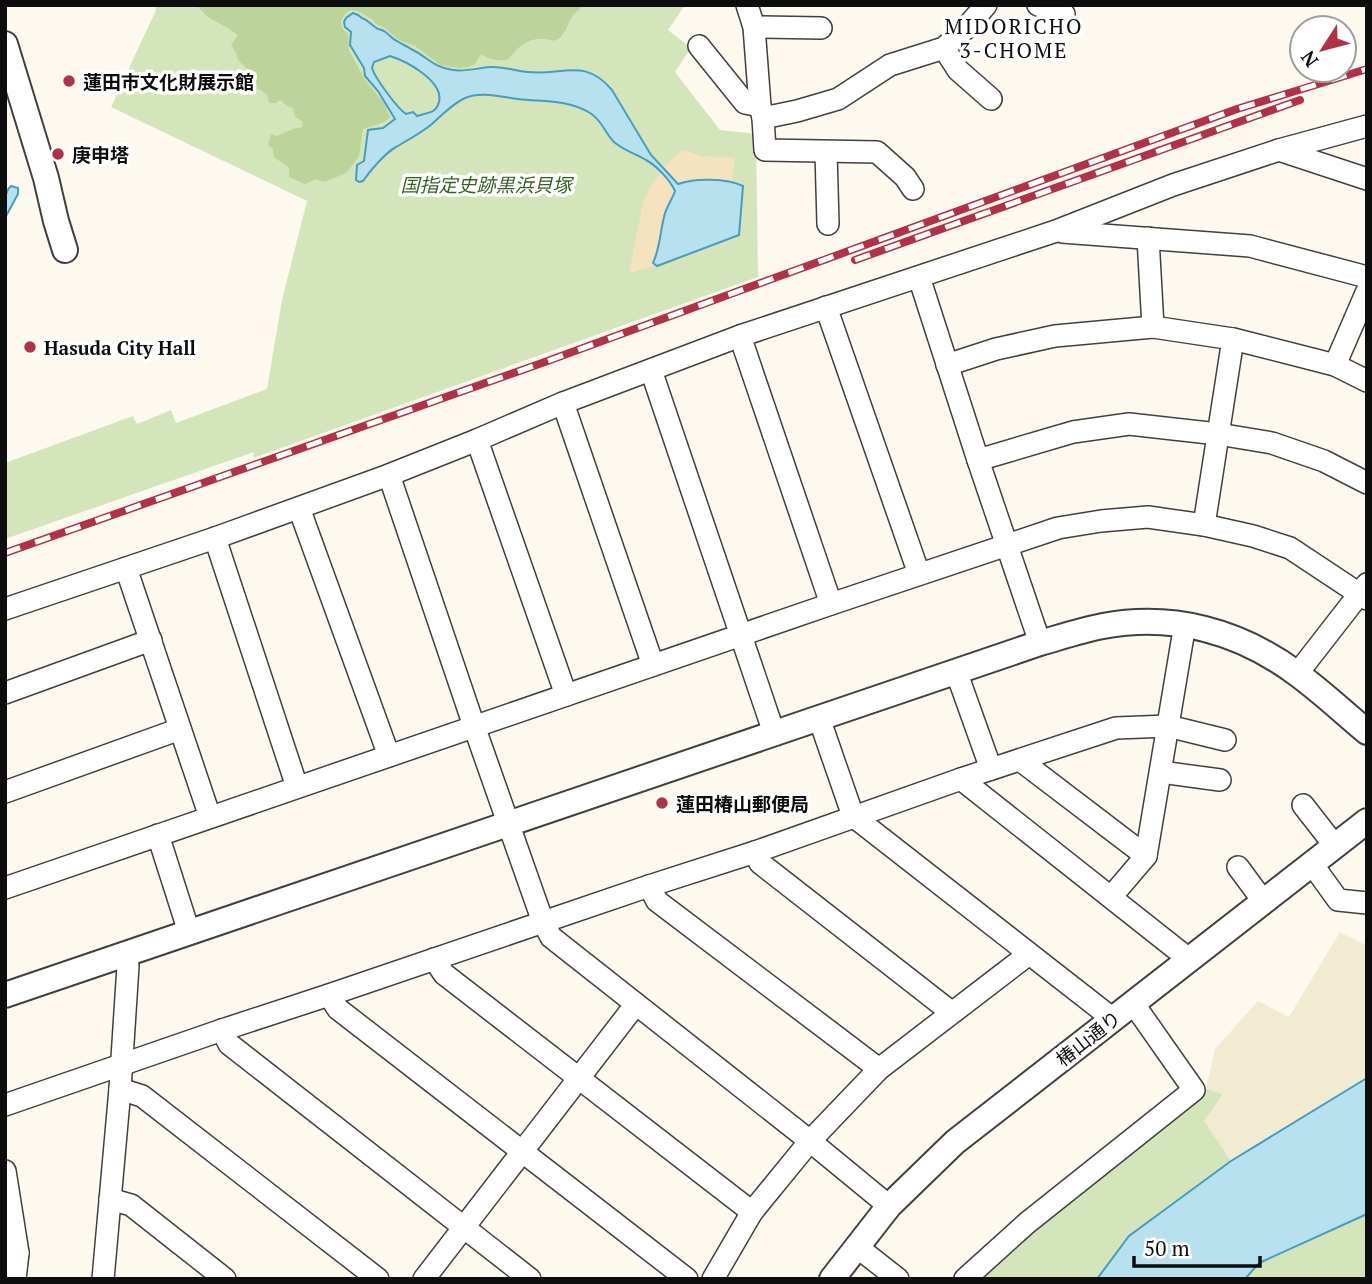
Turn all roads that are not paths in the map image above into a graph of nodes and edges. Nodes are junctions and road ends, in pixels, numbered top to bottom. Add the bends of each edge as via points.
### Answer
1 (747, 5) edge
2 (985, 5) edge
3 (1038, 5) edge
4 (1064, 14) dead end
5 (754, 27) junction
6 (821, 28) dead end
7 (5, 44) edge
8 (699, 46) dead end
9 (944, 48) junction
10 (991, 99) dead end
11 (762, 112) junction
12 (1367, 126) edge
13 (1279, 150) junction
14 (826, 152) junction
15 (1367, 179) edge
16 (913, 189) dead end
17 (828, 224) dead end
18 (1056, 231) junction
19 (1148, 238) junction
20 (65, 250) dead end
21 (919, 277) junction
22 (1367, 277) edge
23 (1367, 291) edge
24 (826, 307) junction
25 (1153, 327) junction
26 (740, 336) junction
27 (1233, 339) junction
28 (947, 365) junction
29 (1335, 365) junction
30 (651, 370) junction
31 (1367, 381) edge
32 (562, 402) junction
33 (1219, 434) junction
34 (477, 440) junction
35 (978, 460) junction
36 (389, 475) junction
37 (1367, 483) edge
38 (299, 508) junction
39 (1204, 524) junction
40 (215, 538) junction
41 (1007, 545) junction
42 (126, 568) junction
43 (919, 574) junction
44 (1364, 592) edge
45 (831, 604) junction
46 (5, 609) edge
47 (1185, 624) junction
48 (741, 636) junction
49 (151, 640) junction
50 (1040, 643) junction
51 (653, 665) junction
52 (956, 671) junction
53 (1297, 674) junction
54 (5, 693) edge
55 (566, 695) junction
56 (819, 718) junction
57 (474, 726) junction
58 (1168, 726) junction
59 (180, 729) junction
60 (1367, 732) edge
61 (774, 733) junction
62 (1226, 740) dead end
63 (389, 756) junction
64 (1020, 760) junction
65 (991, 769) junction
66 (1161, 772) junction
67 (961, 779) junction
68 (1220, 780) dead end
69 (297, 787) junction
70 (5, 792) edge
71 (1303, 805) dead end
72 (210, 817) junction
73 (853, 817) junction
74 (1367, 821) edge
75 (509, 823) junction
76 (158, 835) junction
77 (1335, 846) junction
78 (755, 852) junction
79 (1146, 856) junction
80 (1312, 864) junction
81 (1238, 866) dead end
82 (649, 886) junction
83 (5, 888) edge
84 (1111, 897) junction
85 (1264, 902) junction
86 (1367, 903) edge
87 (543, 922) junction
88 (189, 932) junction
89 (124, 954) junction
90 (1029, 954) junction
91 (434, 959) junction
92 (1189, 960) junction
93 (5, 995) edge
94 (329, 995) junction
95 (1133, 1003) junction
96 (636, 1004) junction
97 (951, 1012) junction
98 (1113, 1018) junction
99 (222, 1030) junction
100 (121, 1065) junction
101 (879, 1069) junction
102 (579, 1079) junction
103 (120, 1089) junction
104 (5, 1105) edge
105 (810, 1141) junction
106 (522, 1152) junction
107 (5, 1171) edge
108 (110, 1199) junction
109 (889, 1206) junction
110 (752, 1212) junction
111 (464, 1228) junction
112 (856, 1246) junction
113 (12, 1254) edge
114 (15, 1279) edge
115 (103, 1279) edge
116 (225, 1279) edge
117 (378, 1279) edge
118 (424, 1279) edge
119 (530, 1279) edge
120 (687, 1279) edge
121 (713, 1279) edge
122 (832, 1279) edge
123 (898, 1279) edge
124 (965, 1279) edge

1 - 5 street
2 - 9 street
3 - 4 street
5 - 6 street
5 - 11 street
7 - 20 street
8 - 11 street via 745,103
9 - 10 street via 958,70
9 - 11 street via 890,65 838,99
11 - 14 street via 765,150
12 - 13 street
13 - 15 street
13 - 18 street
14 - 16 street via 877,152
14 - 17 street
18 - 19 street
18 - 21 street
19 - 22 street via 1250,246
19 - 25 street
21 - 24 street
21 - 28 street
23 - 29 street
24 - 26 street
24 - 43 street
25 - 27 street
25 - 28 street via 1055,336
26 - 30 street
26 - 45 street
27 - 29 street
27 - 33 street
28 - 35 street
29 - 31 street
30 - 32 street
30 - 48 street
32 - 34 street
32 - 51 street
33 - 35 street via 1129,424 1073,432
33 - 37 street via 1272,443 1324,461
33 - 39 street
34 - 36 street
34 - 55 street
35 - 41 street
36 - 38 street
36 - 57 street
38 - 40 street
38 - 63 street
39 - 41 street via 1148,517 1101,522 1058,528
39 - 44 street via 1290,548
40 - 42 street
40 - 69 street
41 - 43 street
41 - 50 street
42 - 46 street
42 - 49 street
43 - 45 street
44 - 53 street
45 - 48 street
47 - 50 street via 1130,622
47 - 53 street via 1247,643
47 - 58 street
48 - 51 street
48 - 61 street
49 - 54 street
49 - 59 street
50 - 52 street
51 - 55 street
52 - 56 street
52 - 65 street
53 - 60 street
55 - 57 street
56 - 61 street
56 - 73 street
57 - 63 street
57 - 75 street
58 - 62 street
58 - 64 street via 1116,728
58 - 66 street
59 - 70 street
59 - 72 street
61 - 75 street
63 - 69 street
64 - 65 street
64 - 79 street
65 - 67 street
66 - 68 street
66 - 79 street
67 - 73 street
67 - 84 street
69 - 72 street
71 - 77 street
72 - 76 street
73 - 78 street
73 - 90 street
74 - 77 street, 椿山通り
75 - 87 street
75 - 88 street
76 - 83 street
76 - 88 street
77 - 80 street, 椿山通り
78 - 82 street
78 - 97 street via 760,863
79 - 84 street
80 - 85 street, 椿山通り
80 - 86 street via 1338,900
81 - 85 street
82 - 87 street
82 - 101 street via 657,901
84 - 92 street
85 - 92 street, 椿山通り
87 - 91 street
87 - 96 street via 551,937
88 - 89 street
89 - 93 street
89 - 100 street via 128,967
90 - 97 street
90 - 98 street
91 - 94 street
91 - 102 street via 444,974
92 - 95 street, 椿山通り
94 - 99 street
94 - 106 street via 338,1009
95 - 98 street, 椿山通り
95 - 124 street via 1194,1090 1027,1223
96 - 102 street
96 - 105 street
97 - 101 street
98 - 109 street, 椿山通り via 955,1142
99 - 100 street
99 - 111 street via 229,1044
100 - 103 street
100 - 104 street
101 - 105 street
102 - 106 street
102 - 110 street
103 - 108 street
103 - 117 street via 142,1096
105 - 109 street
105 - 110 street
106 - 111 street
106 - 120 street
107 - 113 street
108 - 115 street
108 - 116 street via 131,1205
109 - 112 street, 椿山通り
110 - 121 street
111 - 118 street
111 - 119 street
112 - 122 street, 椿山通り
112 - 123 street
113 - 114 street

